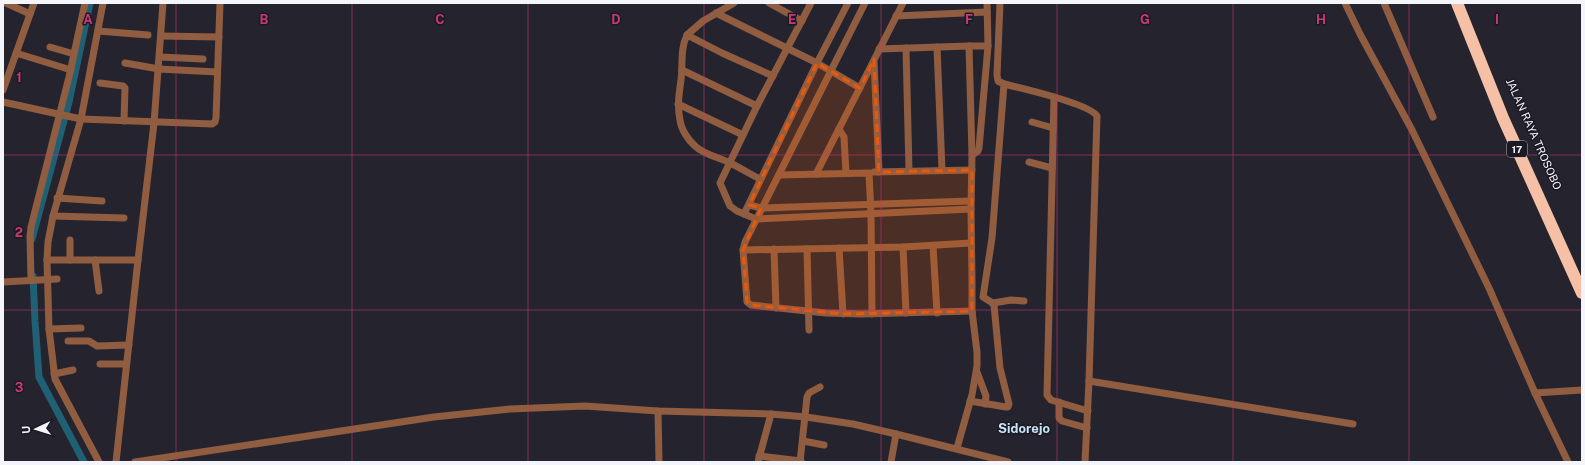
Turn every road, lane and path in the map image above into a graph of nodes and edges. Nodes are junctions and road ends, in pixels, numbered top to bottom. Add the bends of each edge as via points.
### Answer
1 (6, 3) edge
2 (34, 3) edge
3 (85, 3) edge
4 (103, 3) edge
5 (164, 3) edge
6 (220, 3) edge
7 (734, 3) edge
8 (769, 3) edge
9 (811, 3) edge
10 (848, 3) edge
11 (864, 3) edge
12 (903, 3) edge
13 (987, 3) edge
14 (1000, 3) edge
15 (1345, 3) edge
16 (1384, 3) edge
17 (1457, 3) edge
18 (1464, 3) edge
19 (988, 12) junction
20 (716, 13) junction
21 (30, 14) junction
22 (896, 16) junction
23 (802, 21) junction
24 (98, 31) junction
25 (148, 35) dead end
26 (687, 35) junction
27 (161, 36) junction
28 (219, 37) junction
29 (969, 46) junction
30 (988, 46) junction
31 (50, 47) dead end
32 (937, 47) junction
33 (788, 48) junction
34 (906, 48) junction
35 (879, 49) junction
36 (16, 53) junction
37 (74, 54) junction
38 (160, 57) junction
39 (203, 59) dead end
40 (874, 59) junction
41 (124, 63) dead end
42 (817, 63) junction
43 (159, 69) junction
44 (71, 70) junction
45 (682, 70) junction
46 (830, 70) junction
47 (217, 72) junction
48 (773, 76) junction
49 (100, 83) dead end
50 (1004, 84) junction
51 (860, 88) junction
52 (3, 90) edge
53 (1054, 97) junction
54 (3, 102) edge
55 (678, 104) junction
56 (757, 106) junction
57 (61, 115) junction
58 (1433, 118) dead end
59 (79, 119) junction
60 (124, 121) junction
61 (1032, 122) dead end
62 (154, 123) junction
63 (1053, 128) junction
64 (838, 129) junction
65 (743, 134) junction
66 (972, 155) junction
67 (1029, 162) dead end
68 (730, 163) junction
69 (1052, 168) junction
70 (942, 170) junction
71 (972, 170) junction
72 (909, 171) junction
73 (879, 172) junction
74 (846, 173) junction
75 (869, 173) junction
76 (816, 174) junction
77 (779, 175) junction
78 (760, 179) junction
79 (57, 198) junction
80 (971, 201) junction
81 (102, 202) dead end
82 (749, 205) junction
83 (761, 208) junction
84 (871, 209) junction
85 (971, 209) junction
86 (744, 214) junction
87 (53, 216) junction
88 (124, 218) dead end
89 (756, 218) junction
90 (70, 240) dead end
91 (971, 243) junction
92 (933, 246) junction
93 (903, 247) junction
94 (839, 248) junction
95 (871, 248) junction
96 (774, 249) junction
97 (807, 249) junction
98 (743, 250) junction
99 (47, 260) junction
100 (70, 260) junction
101 (95, 260) junction
102 (138, 260) junction
103 (1582, 275) edge
104 (47, 279) junction
105 (57, 279) dead end
106 (32, 280) junction
107 (3, 282) edge
108 (99, 291) dead end
109 (1582, 293) edge
110 (972, 295) junction
111 (983, 297) junction
112 (1024, 301) dead end
113 (993, 303) junction
114 (776, 308) junction
115 (808, 311) junction
116 (972, 311) junction
117 (906, 313) junction
118 (937, 313) junction
119 (843, 314) junction
120 (872, 314) junction
121 (80, 328) dead end
122 (49, 329) junction
123 (809, 330) dead end
124 (68, 341) dead end
125 (129, 345) junction
126 (100, 364) dead end
127 (126, 364) junction
128 (73, 370) dead end
129 (977, 372) junction
130 (54, 374) junction
131 (1089, 382) junction
132 (820, 386) dead end
133 (1582, 390) edge
134 (1535, 393) junction
135 (970, 401) junction
136 (1059, 402) junction
137 (985, 404) junction
138 (1088, 410) junction
139 (658, 411) junction
140 (769, 414) junction
141 (806, 417) junction
142 (1353, 424) dead end
143 (1087, 428) junction
144 (896, 434) junction
145 (803, 441) junction
146 (824, 445) dead end
147 (957, 448) junction
148 (759, 459) edge
149 (99, 462) edge
150 (116, 462) edge
151 (135, 462) edge
152 (659, 462) edge
153 (800, 462) edge
154 (891, 462) edge
155 (1008, 462) edge
156 (1085, 462) edge
157 (1568, 462) edge

1 - 21 street
2 - 21 street
3 - 37 street
4 - 24 street
5 - 27 street
6 - 28 street
7 - 20 street
8 - 23 street
9 - 23 street
10 - 42 street
11 - 46 street
12 - 22 street
13 - 19 street
14 - 50 street via 997,78
15 - 134 street via 1412,130 1490,288
16 - 58 street
17 - 109 highway, JALAN RAYA TROSOBO / 17 via 1503,118
18 - 103 highway, JALAN RAYA TROSOBO / 17 via 1506,106
19 - 22 street
19 - 30 street
20 - 26 street
20 - 33 street
21 - 36 street
22 - 35 street
23 - 33 street
24 - 25 street
24 - 59 street
26 - 45 street via 682,48
26 - 48 street
27 - 28 street
27 - 38 street
28 - 47 street
29 - 30 street
29 - 32 street
29 - 66 street
30 - 66 street via 979,148
31 - 37 street
32 - 34 street
32 - 70 street
33 - 42 street
33 - 48 street
34 - 35 street
34 - 72 street
35 - 40 street
36 - 44 street
36 - 52 street
37 - 44 street
38 - 39 street
38 - 43 street
40 - 51 street
40 - 73 street
41 - 43 street
42 - 46 street
42 - 78 street
43 - 47 street
43 - 62 street
44 - 57 street
45 - 55 street
45 - 56 street
46 - 51 street
46 - 77 street
47 - 62 street via 214,123
48 - 56 street
49 - 60 street via 125,88
50 - 53 street
50 - 111 street via 992,238
51 - 64 street
53 - 63 street
53 - 131 street via 1092,110 1097,114 1098,120
54 - 57 street
55 - 65 street
55 - 68 street via 681,125 690,142 698,149
56 - 65 street
57 - 59 street
57 - 106 street via 31,227
59 - 60 street
59 - 79 street
60 - 62 street
61 - 63 street
62 - 102 street
63 - 69 street
64 - 74 street via 844,137
64 - 76 street
65 - 68 street
66 - 71 street
67 - 69 street
68 - 78 street
68 - 86 street via 720,186 730,206
69 - 136 street via 1047,395 1048,398
70 - 71 street
70 - 72 street
71 - 80 street
72 - 73 street
73 - 75 street
74 - 75 street
74 - 76 street
75 - 84 street
76 - 77 street
77 - 83 street
78 - 82 street
79 - 81 street
79 - 87 street
80 - 84 street
80 - 85 street
82 - 83 street
82 - 86 street
83 - 84 street
83 - 89 street
84 - 85 street
84 - 89 street
84 - 95 street
85 - 91 street
86 - 89 street
87 - 88 street
87 - 99 street
89 - 98 street
90 - 100 street
91 - 92 street
91 - 110 street
92 - 93 street
92 - 118 street
93 - 95 street
93 - 117 street
94 - 95 street
94 - 97 street
94 - 119 street
95 - 120 street
96 - 97 street
96 - 98 street
96 - 114 street
97 - 115 street
98 - 114 street via 747,302 751,305
99 - 100 street
99 - 104 street
100 - 101 street
101 - 102 street
101 - 108 street
102 - 125 street
104 - 105 street
104 - 106 street
104 - 122 street
106 - 107 street
110 - 111 street
110 - 116 street
111 - 113 street
112 - 113 street
113 - 137 street via 1000,368 1009,404 1006,408
114 - 115 street
115 - 119 street
115 - 123 street
116 - 118 street
116 - 129 street
117 - 118 street
117 - 120 street
119 - 120 street
121 - 122 street
122 - 130 street
124 - 125 street via 89,341 97,346
125 - 127 street
126 - 127 street
127 - 150 street
128 - 130 street
129 - 135 street
129 - 137 street via 986,396
130 - 149 street via 64,398
131 - 138 street
131 - 142 street
132 - 141 street via 807,397
133 - 134 street
134 - 157 street
135 - 137 street
135 - 147 street
136 - 138 street
136 - 143 street via 1059,418
138 - 143 street
139 - 140 street
139 - 151 street via 585,406 503,410 395,422
139 - 152 street
140 - 141 street
140 - 148 street
141 - 144 street
141 - 145 street
143 - 156 street
144 - 147 street
144 - 154 street
145 - 146 street
145 - 153 street
147 - 155 street
148 - 153 street

